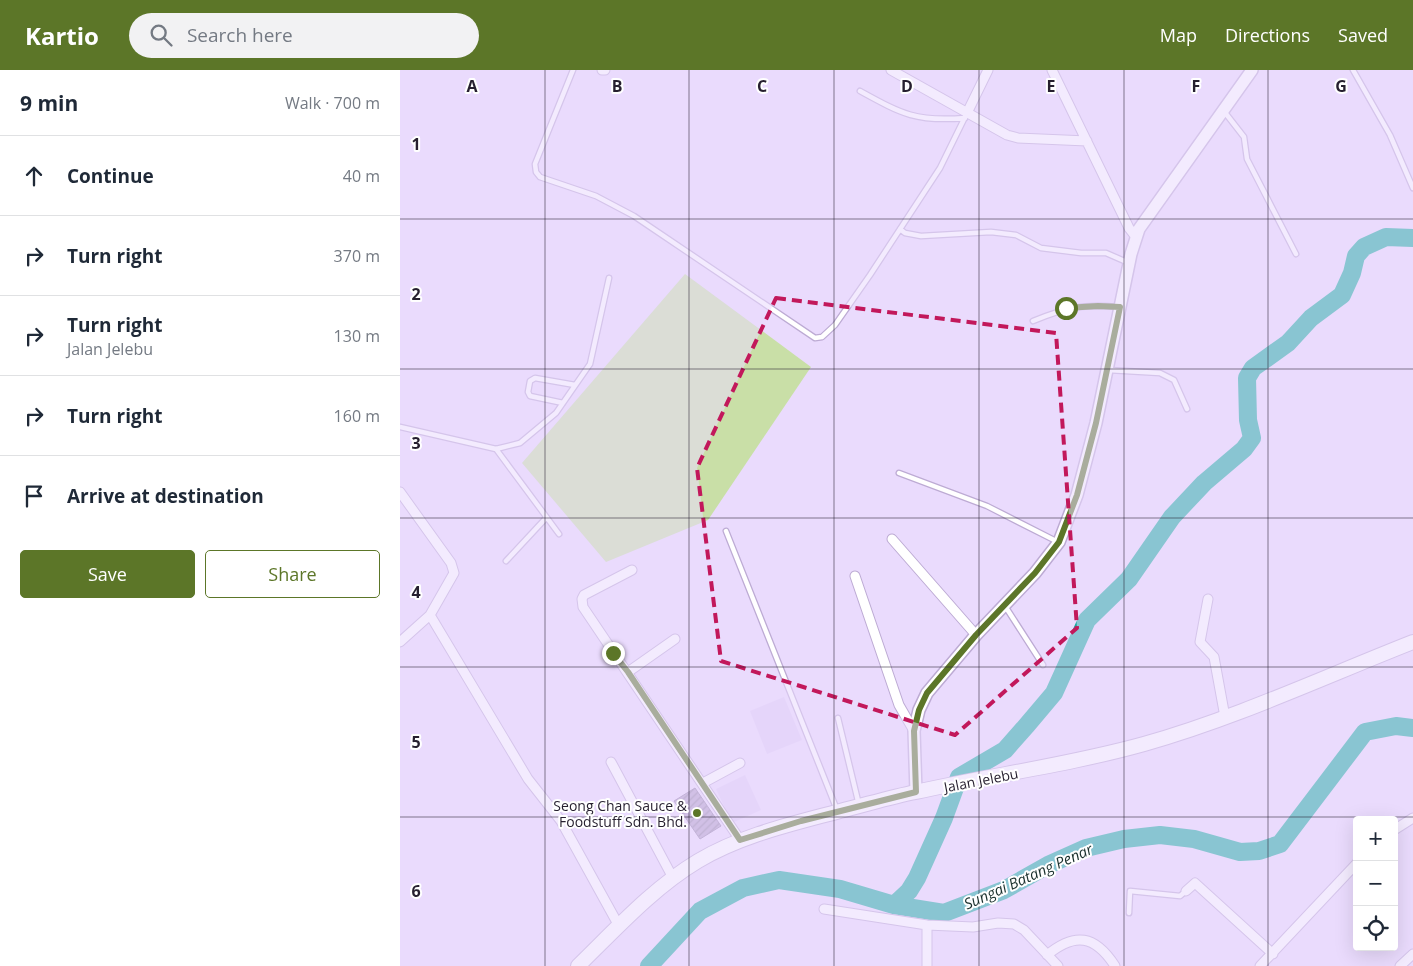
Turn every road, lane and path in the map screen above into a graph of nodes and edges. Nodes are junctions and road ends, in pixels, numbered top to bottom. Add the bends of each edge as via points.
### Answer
1 (572, 70) edge
2 (891, 70) edge
3 (988, 70) edge
4 (1052, 70) edge
5 (1252, 70) edge
6 (1353, 70) edge
7 (860, 91) dead end
8 (1223, 110) junction
9 (966, 115) junction
10 (1087, 141) junction
11 (1413, 188) edge
12 (900, 229) junction
13 (1136, 237) junction
14 (1296, 254) dead end
15 (1129, 263) junction
16 (609, 278) dead end
17 (1120, 307) junction
18 (1033, 321) dead end
19 (1107, 370) junction
20 (575, 385) junction
21 (563, 403) junction
22 (1187, 409) dead end
23 (400, 427) edge
24 (496, 449) junction
25 (899, 473) dead end
26 (400, 492) edge
27 (546, 518) junction
28 (726, 531) dead end
29 (558, 534) dead end
30 (892, 540) dead end
31 (1059, 542) junction
32 (506, 562) dead end
33 (632, 570) dead end
34 (855, 576) dead end
35 (1208, 598) dead end
36 (1005, 606) junction
37 (430, 615) junction
38 (976, 635) junction
39 (675, 639) dead end
40 (400, 642) edge
41 (1413, 642) edge
42 (1043, 665) dead end
43 (628, 672) junction
44 (1225, 717) junction
45 (838, 718) dead end
46 (914, 731) junction
47 (611, 762) dead end
48 (740, 762) dead end
49 (703, 783) junction
50 (916, 792) junction
51 (860, 806) junction
52 (838, 812) junction
53 (1413, 818) edge
54 (1398, 827) edge
55 (740, 840) junction
56 (1353, 867) edge
57 (673, 878) junction
58 (1186, 891) joint
59 (824, 909) dead end
60 (1129, 913) dead end
61 (927, 925) junction
62 (618, 926) junction
63 (1273, 954) junction
64 (1413, 954) edge
65 (1047, 955) junction
66 (578, 966) edge
67 (927, 966) edge
68 (1058, 966) edge
69 (1115, 966) edge
70 (1260, 966) edge
71 (1400, 966) edge

1 - 12 lane via 535,164 540,177 596,196 634,216 808,336 822,338 834,326
2 - 9 street
3 - 9 street
4 - 10 street
5 - 8 street
6 - 11 lane via 1390,135
7 - 9 lane via 899,113 918,118
8 - 13 street via 1138,228
8 - 14 lane via 1244,136 1247,159
9 - 10 street via 1018,138
9 - 12 lane via 940,168
10 - 13 street
12 - 15 lane via 921,236 990,232 1016,235 1041,248 1081,254 1106,253
13 - 15 street
15 - 17 street
16 - 20 lane via 590,364
17 - 18 lane via 1066,308
17 - 19 street
19 - 22 lane via 1160,373 1174,380
19 - 31 street via 1077,495
20 - 21 lane
20 - 21 lane via 535,378 530,381 530,396
21 - 24 lane via 556,413 520,443
23 - 24 lane
24 - 27 lane
25 - 31 lane via 987,506
26 - 37 street via 454,568 452,579
27 - 29 lane
27 - 32 lane
28 - 52 lane
30 - 38 street
31 - 36 street
33 - 43 street via 582,599 583,607
34 - 46 street via 900,705
35 - 44 street via 1200,642 1214,657
36 - 38 street
36 - 42 lane
37 - 40 street
37 - 62 street via 528,779 562,821
38 - 46 street via 927,693
39 - 43 street
41 - 44 main road, Jalan Jelebu
43 - 49 street
44 - 50 main road, Jalan Jelebu via 1093,757
45 - 51 lane
46 - 50 street
47 - 57 street
48 - 49 street
49 - 55 street
50 - 51 main road, Jalan Jelebu
51 - 52 main road, Jalan Jelebu
52 - 55 main road, Jalan Jelebu
53 - 54 street
55 - 57 main road, Jalan Jelebu
56 - 63 street
57 - 62 main road, Jalan Jelebu
58 - 60 lane via 1180,896 1130,891
58 - 63 street via 1195,883
59 - 61 street
61 - 65 street via 973,927 1014,924
61 - 67 street
62 - 66 main road, Jalan Jelebu
63 - 70 street
64 - 71 street
65 - 68 street
65 - 69 street via 1067,940 1080,939 1095,944

